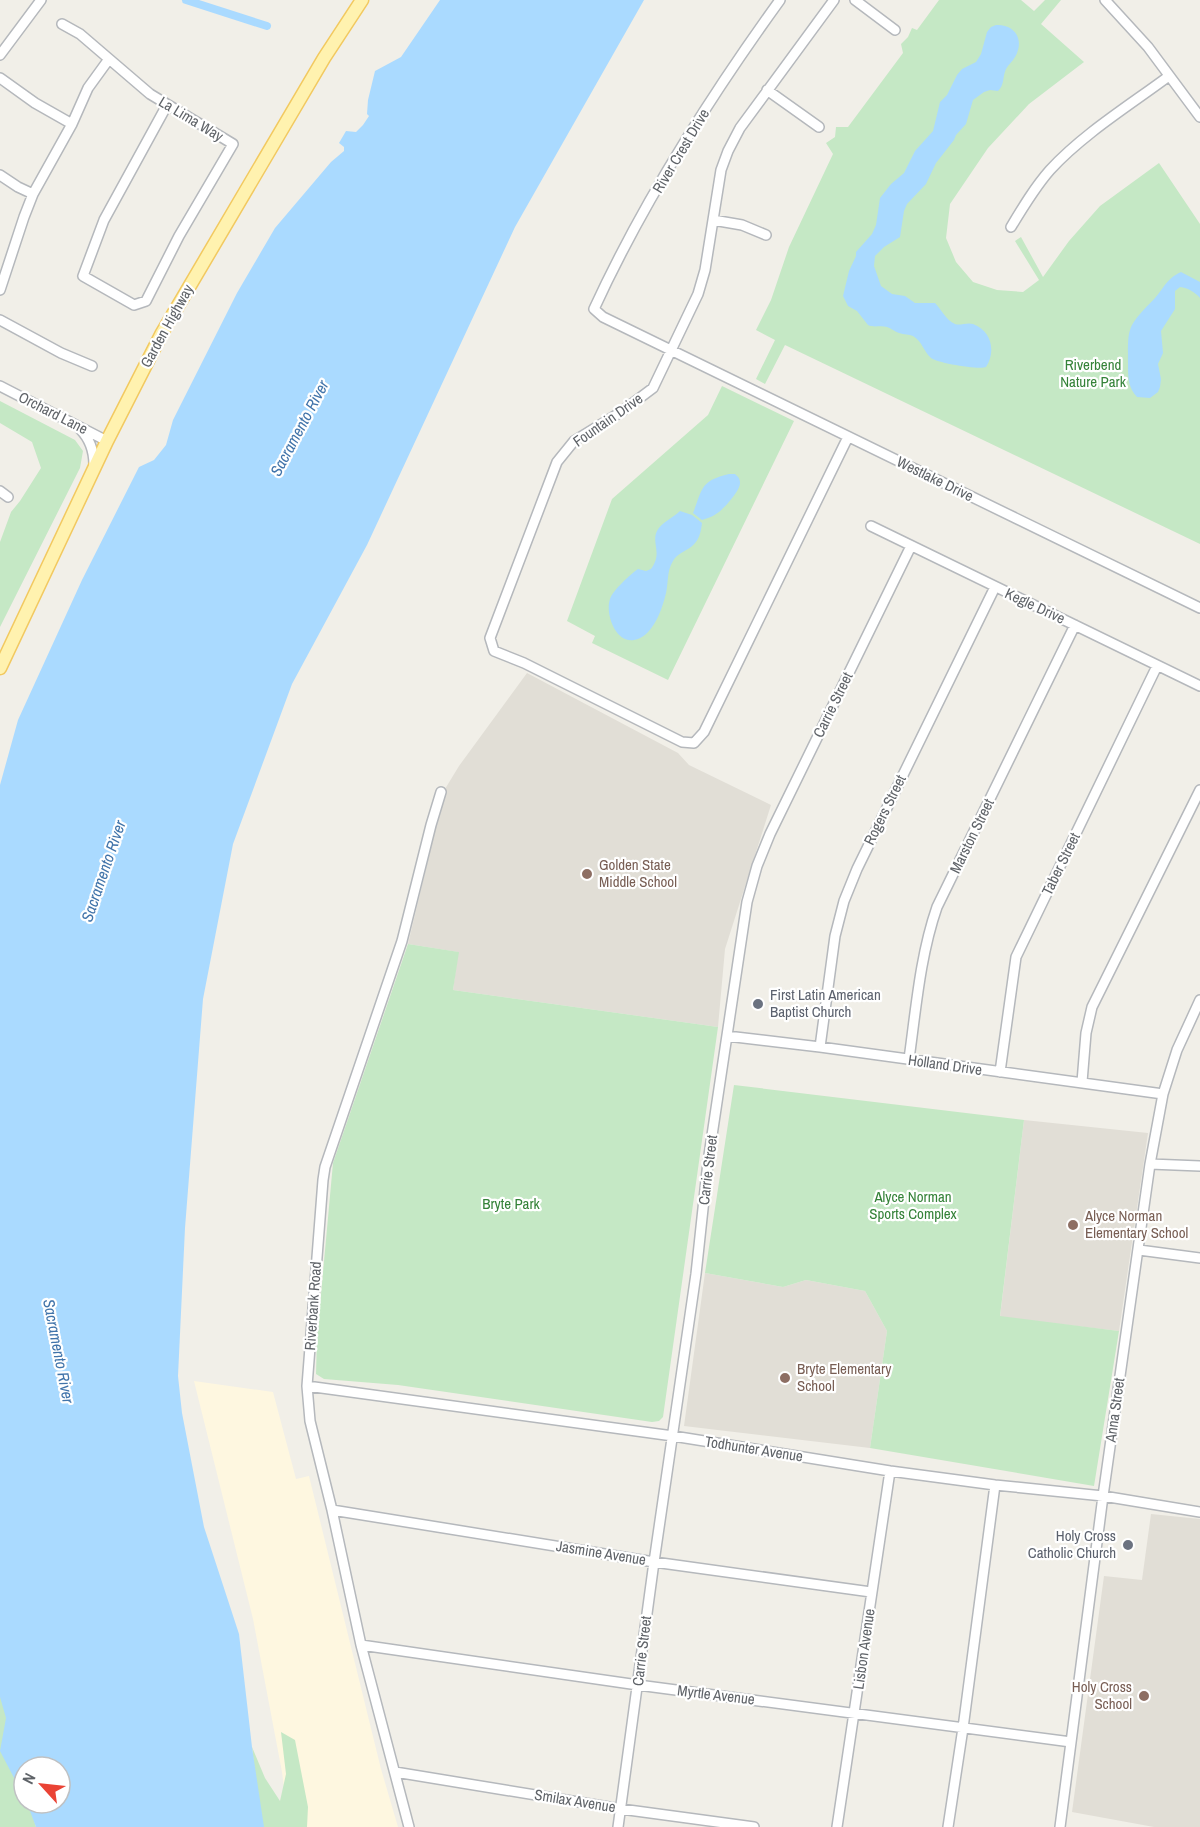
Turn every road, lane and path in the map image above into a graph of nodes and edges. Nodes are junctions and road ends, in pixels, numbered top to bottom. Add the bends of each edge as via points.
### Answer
1 (41, 0) edge
2 (362, 0) edge
3 (780, 0) edge
4 (834, 0) edge
5 (855, 0) edge
6 (1105, 0) edge
7 (62, 24) dead end
8 (895, 30) dead end
9 (0, 55) edge
10 (109, 59) junction
11 (1169, 76) junction
12 (0, 78) edge
13 (767, 90) junction
14 (167, 105) junction
15 (1200, 117) edge
16 (72, 124) junction
17 (819, 127) dead end
18 (0, 175) edge
19 (33, 194) junction
20 (713, 220) junction
21 (1011, 227) dead end
22 (766, 235) dead end
23 (4, 262) edge
24 (0, 290) edge
25 (594, 309) joint
26 (0, 320) edge
27 (672, 351) junction
28 (92, 366) dead end
29 (0, 386) edge
30 (77, 425) junction
31 (848, 437) junction
32 (107, 441) junction
33 (94, 469) junction
34 (871, 526) dead end
35 (911, 546) junction
36 (995, 587) junction
37 (1200, 608) edge
38 (1076, 625) junction
39 (1157, 666) junction
40 (0, 668) edge
41 (1200, 686) edge
42 (1200, 790) edge
43 (441, 792) dead end
44 (1200, 999) edge
45 (727, 1036) junction
46 (820, 1047) junction
47 (909, 1059) junction
48 (1000, 1072) junction
49 (1082, 1082) junction
50 (1162, 1094) junction
51 (1150, 1164) junction
52 (1200, 1166) edge
53 (1139, 1250) junction
54 (1200, 1258) edge
55 (307, 1386) junction
56 (673, 1436) junction
57 (890, 1471) junction
58 (995, 1485) junction
59 (1103, 1496) junction
60 (332, 1510) junction
61 (1200, 1512) edge
62 (654, 1562) junction
63 (871, 1592) junction
64 (361, 1645) junction
65 (638, 1685) junction
66 (855, 1713) junction
67 (963, 1728) junction
68 (1071, 1742) junction
69 (395, 1772) junction
70 (621, 1809) junction
71 (409, 1827) edge
72 (618, 1827) edge
73 (754, 1827) edge
74 (837, 1827) edge
75 (948, 1827) edge
76 (1060, 1827) edge

1 - 9 street
2 - 32 main road, Garden Highway via 207,254
3 - 25 street, River Crest Drive via 685,142
4 - 13 street, Fountain Drive
5 - 8 street
6 - 11 street
7 - 10 street, La Lima Way
10 - 14 street, La Lima Way
10 - 16 street via 88,88
11 - 15 street
11 - 21 street via 1072,148 1031,194
12 - 16 street
13 - 17 street
13 - 20 street, Fountain Drive via 728,151
14 - 14 street, La Lima Way via 233,144 146,301 134,305 83,276 104,220
16 - 19 street
18 - 19 street
19 - 23 street
20 - 22 street via 742,225
20 - 27 street, Fountain Drive via 698,294
23 - 24 street
25 - 27 street, Westlake Drive
26 - 28 street
27 - 31 street, Westlake Drive
27 - 31 street, Fountain Drive via 653,388 574,441 557,462 490,638 494,651 682,742 694,743 704,732
29 - 30 street, Orchard Lane
30 - 32 street, Orchard Lane
30 - 33 street via 92,448
31 - 37 street, Westlake Drive
32 - 33 main road, Garden Highway
33 - 40 main road, Garden Highway
34 - 35 street, Kegle Drive
35 - 36 street, Kegle Drive
35 - 45 street, Carrie Street via 763,851 746,910
36 - 38 street, Kegle Drive
36 - 46 street, Rogers Street via 856,869 835,936
38 - 39 street, Kegle Drive
38 - 47 street, Marston Street via 937,907 925,949
39 - 41 street, Kegle Drive
39 - 48 street, Taber Street via 1016,957
42 - 49 street via 1092,1007
43 - 55 street, Riverbank Road via 402,941 326,1167
44 - 50 street, Anna Street
45 - 46 street, Holland Drive
45 - 56 street, Carrie Street
46 - 47 street, Holland Drive
47 - 48 street, Holland Drive
48 - 49 street, Holland Drive
49 - 50 street, Holland Drive
50 - 51 street, Anna Street
51 - 52 street
51 - 53 street, Anna Street
53 - 54 street
53 - 59 street, Anna Street
55 - 56 street, Todhunter Avenue
55 - 60 street, Riverbank Road via 310,1421
56 - 57 street, Todhunter Avenue
56 - 62 street, Carrie Street
57 - 58 street, Todhunter Avenue
57 - 63 street, Lisbon Avenue
58 - 59 street, Todhunter Avenue
58 - 67 street
59 - 61 street, Todhunter Avenue
59 - 68 street, Anna Street
60 - 62 street, Jasmine Avenue
60 - 64 street, Riverbank Road
62 - 63 street, Jasmine Avenue
62 - 65 street, Carrie Street
63 - 66 street, Lisbon Avenue
64 - 65 street, Myrtle Avenue
64 - 69 street, Riverbank Road
65 - 66 street, Myrtle Avenue
65 - 70 street, Carrie Street
66 - 67 street, Myrtle Avenue
66 - 74 street, Lisbon Avenue
67 - 68 street, Myrtle Avenue
67 - 75 street
68 - 76 street, Anna Street
69 - 70 street, Smilax Avenue
69 - 71 street, Riverbank Road
70 - 72 street, Carrie Street
70 - 73 street, Smilax Avenue

